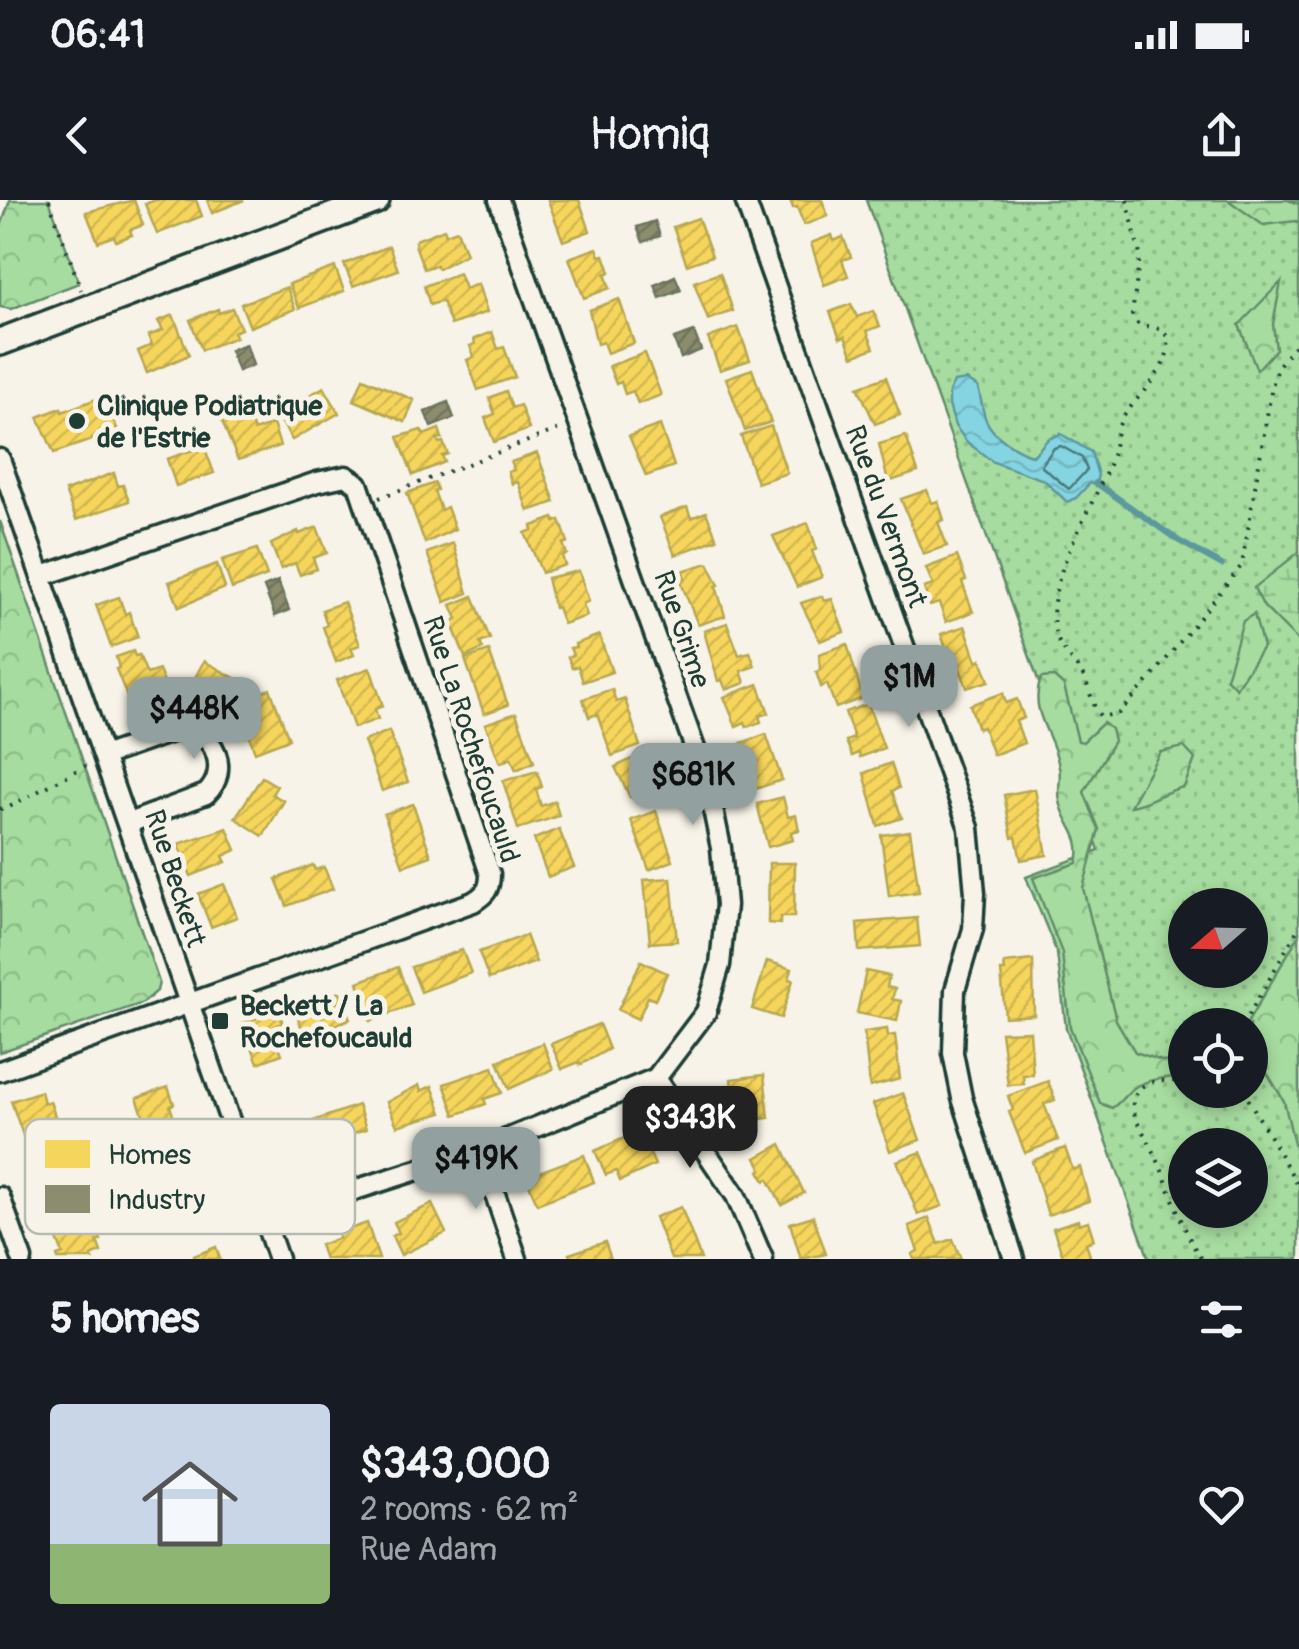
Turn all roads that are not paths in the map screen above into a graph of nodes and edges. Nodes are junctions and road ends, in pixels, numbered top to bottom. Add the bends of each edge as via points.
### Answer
1 (376, 200) edge
2 (499, 200) edge
3 (745, 200) edge
4 (0, 342) edge
5 (0, 459) edge
6 (42, 576) junction
7 (106, 755) junction
8 (129, 823) junction
9 (189, 1002) junction
10 (0, 1072) edge
11 (656, 1078) junction
12 (229, 1119) edge
13 (480, 1150) junction
14 (355, 1190) edge
15 (0, 1197) edge
16 (269, 1234) edge
17 (759, 1255) edge
18 (22, 1259) edge
19 (278, 1259) edge
20 (517, 1259) edge
21 (1014, 1259) edge

1 - 4 street
2 - 11 street, Rue Grime via 708,785 722,848 720,964 706,1012
3 - 21 street, Rue du Vermont via 969,828 974,928 955,990 953,1053
5 - 6 street, Rue Beckett
6 - 7 street, Rue Beckett
6 - 9 street, Rue La Rochefoucauld via 317,482 346,476 366,503 490,887 473,902
7 - 8 street, Rue Beckett
7 - 8 street via 193,729 218,758 219,773 206,794
8 - 9 street, Rue Beckett
9 - 10 street, Rue La Rochefoucauld
9 - 12 street, Rue Beckett
11 - 13 street
11 - 17 street via 736,1196
13 - 14 street
13 - 20 street
15 - 18 street
16 - 19 street, Rue Beckett

